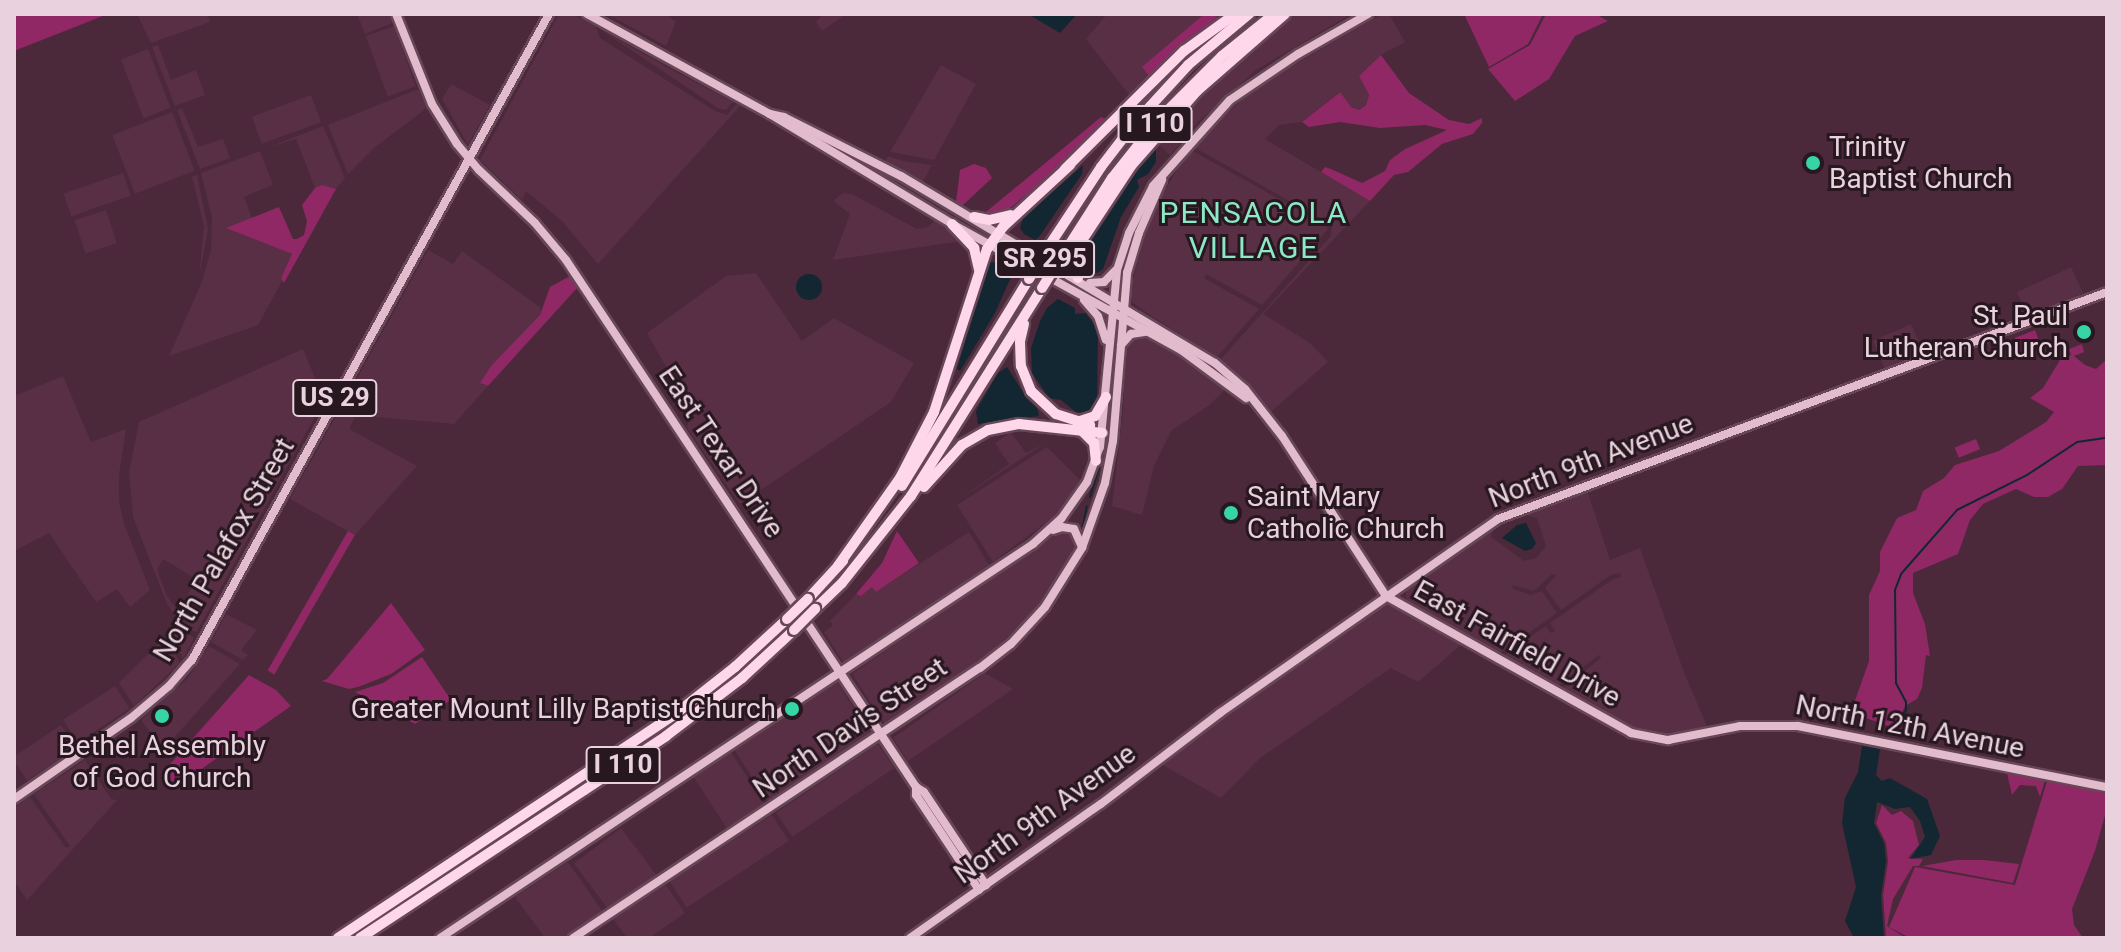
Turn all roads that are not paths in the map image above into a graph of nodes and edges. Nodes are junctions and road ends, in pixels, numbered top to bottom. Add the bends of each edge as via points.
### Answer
1 (396, 14) edge
2 (549, 14) edge
3 (587, 14) edge
4 (1235, 14) edge
5 (1249, 14) edge
6 (1275, 14) edge
7 (1285, 14) edge
8 (1368, 14) edge
9 (770, 114) junction
10 (469, 158) junction
11 (1070, 165) junction
12 (1163, 175) junction
13 (974, 217) junction
14 (952, 224) junction
15 (998, 232) junction
16 (990, 245) junction
17 (1118, 267) junction
18 (979, 272) junction
19 (1082, 281) junction
20 (2107, 292) edge
21 (1078, 294) junction
22 (1113, 300) junction
23 (1033, 304) junction
24 (1122, 306) junction
25 (1112, 312) junction
26 (1121, 318) junction
27 (1147, 332) junction
28 (1109, 344) junction
29 (1119, 349) junction
30 (1106, 397) junction
31 (1262, 411) junction
32 (1069, 420) junction
33 (1077, 430) junction
34 (1108, 431) junction
35 (1096, 461) junction
36 (902, 507) junction
37 (1043, 536) junction
38 (1082, 548) junction
39 (838, 566) junction
40 (1404, 583) junction
41 (1386, 596) junction
42 (1411, 611) junction
43 (840, 672) junction
44 (881, 734) junction
45 (1656, 739) joint
46 (2107, 787) edge
47 (14, 799) edge
48 (437, 880) junction
49 (983, 888) junction
50 (412, 896) junction
51 (372, 915) junction
52 (331, 938) edge
53 (338, 938) edge
54 (360, 938) edge
55 (440, 938) edge
56 (573, 938) edge
57 (910, 938) edge

1 - 10 main road, East Texar Drive via 432,104
2 - 10 main road, North Palafox Street / US 29
3 - 9 main road, East Fairfield Drive / SR 295
4 - 11 highway via 1184,51
5 - 39 highway, I 110, bridge via 1188,65 1101,167 913,470
6 - 23 highway, I 110, bridge via 1214,64 1151,128 1112,178
7 - 19 highway via 1197,91 1131,166 1073,254 1071,266
8 - 12 main road via 1230,100
9 - 13 main road, East Fairfield Drive / SR 295
9 - 14 main road, East Fairfield Drive / SR 295
10 - 43 main road, East Texar Drive via 566,260
10 - 47 main road, North Palafox Street / US 29 via 185,669 131,718
11 - 13 highway via 1008,217
11 - 15 highway
12 - 17 main road via 1140,209
12 - 24 main road via 1134,247
13 - 15 main road, East Fairfield Drive / SR 295
14 - 16 main road, East Fairfield Drive / SR 295
14 - 18 highway via 974,248
15 - 16 highway
15 - 19 main road, East Fairfield Drive / SR 295
16 - 18 highway
16 - 21 main road, East Fairfield Drive / SR 295
17 - 19 main road via 1104,282
17 - 22 main road
18 - 39 highway via 934,412 900,478
19 - 22 main road, East Fairfield Drive / SR 295
20 - 40 main road, North 9th Avenue via 1514,511 1476,531
21 - 25 main road, East Fairfield Drive / SR 295
21 - 28 main road via 1098,316
22 - 24 main road, East Fairfield Drive / SR 295
22 - 25 main road
23 - 32 highway via 1020,342 1025,379 1043,405
23 - 36 highway, I 110
24 - 26 main road
24 - 31 main road, East Fairfield Drive / SR 295 via 1215,363
25 - 26 main road, East Fairfield Drive / SR 295
25 - 28 main road
26 - 27 main road, East Fairfield Drive / SR 295
26 - 29 main road
27 - 29 main road via 1131,334
27 - 31 main road, East Fairfield Drive / SR 295 via 1199,361
28 - 30 main road
29 - 34 main road
30 - 32 highway via 1092,419
30 - 34 main road
31 - 41 main road, East Fairfield Drive / SR 295
32 - 34 highway
33 - 34 highway
33 - 35 highway via 1093,440
33 - 36 highway via 1019,424 980,433 952,454
34 - 35 main road
34 - 38 main road, North Davis Street via 1099,504
35 - 37 main road via 1075,501
36 - 48 highway, I 110, bridge via 842,583 742,678 666,736
37 - 38 main road via 1070,527 1080,535
37 - 43 main road
38 - 44 main road, North Davis Street via 1051,599 1011,644
39 - 48 highway, I 110, bridge via 735,667 674,715
40 - 41 main road, North 9th Avenue
40 - 42 main road via 1403,597
41 - 42 main road, East Fairfield Drive
41 - 49 main road, North 9th Avenue
42 - 45 main road, East Fairfield Drive via 1622,728
43 - 44 main road, East Texar Drive
43 - 55 main road
44 - 49 main road, East Texar Drive via 916,795
44 - 56 main road, North Davis Street
45 - 46 main road, North 12th Avenue via 1767,724 1864,737
48 - 50 highway, I 110
49 - 57 main road, North 9th Avenue
50 - 51 highway, I 110
50 - 54 highway, I 110
51 - 52 highway
51 - 53 highway, I 110

